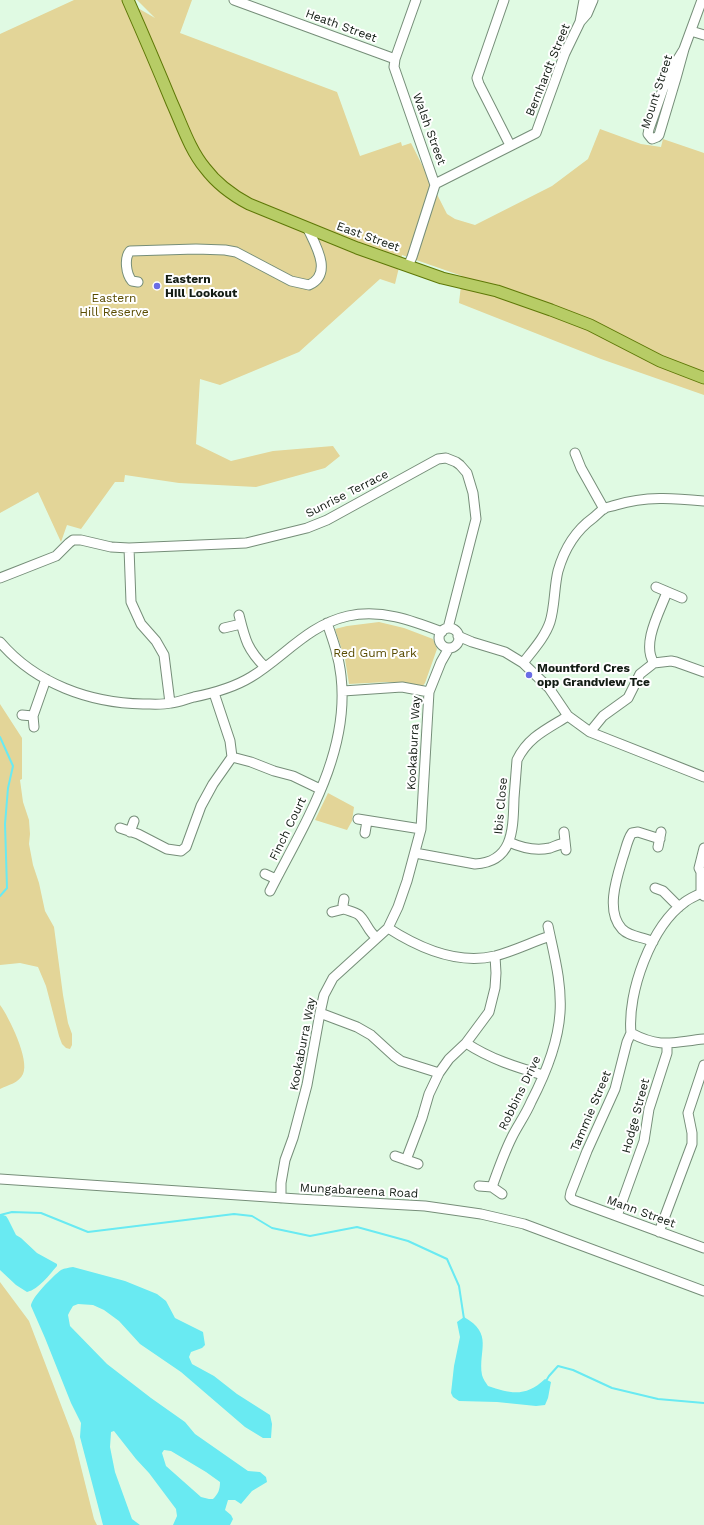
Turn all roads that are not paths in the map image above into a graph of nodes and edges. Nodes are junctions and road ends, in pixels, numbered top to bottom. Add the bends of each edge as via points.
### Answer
1 (128, 0) edge
2 (234, 0) edge
3 (416, 0) edge
4 (504, 0) edge
5 (584, 0) edge
6 (593, 0) edge
7 (702, 0) edge
8 (580, 22) junction
9 (691, 30) junction
10 (704, 35) edge
11 (684, 49) junction
12 (395, 59) junction
13 (510, 145) junction
14 (435, 184) junction
15 (308, 229) junction
16 (408, 266) junction
17 (138, 282) dead end
18 (704, 378) edge
19 (575, 453) dead end
20 (704, 501) edge
21 (604, 509) junction
22 (129, 548) junction
23 (0, 578) edge
24 (656, 587) dead end
25 (667, 592) junction
26 (682, 598) dead end
27 (327, 623) junction
28 (224, 628) dead end
29 (449, 638) junction
30 (0, 642) edge
31 (523, 663) junction
32 (654, 663) junction
33 (264, 667) junction
34 (704, 672) edge
35 (46, 679) junction
36 (342, 691) junction
37 (429, 692) junction
38 (214, 693) junction
39 (170, 704) junction
40 (22, 715) dead end
41 (33, 716) junction
42 (568, 716) junction
43 (34, 728) dead end
44 (590, 732) junction
45 (232, 757) junction
46 (704, 777) edge
47 (320, 789) junction
48 (134, 821) dead end
49 (120, 828) dead end
50 (421, 829) junction
51 (130, 832) junction
52 (564, 832) dead end
53 (365, 833) dead end
54 (660, 839) dead end
55 (509, 842) junction
56 (704, 848) edge
57 (414, 853) junction
58 (703, 869) edge
59 (265, 874) dead end
60 (276, 879) junction
61 (655, 889) dead end
62 (270, 891) dead end
63 (702, 894) edge
64 (344, 899) dead end
65 (679, 907) junction
66 (344, 909) junction
67 (332, 912) dead end
68 (548, 926) dead end
69 (388, 928) junction
70 (550, 936) junction
71 (377, 938) junction
72 (653, 942) junction
73 (495, 956) junction
74 (320, 1014) junction
75 (631, 1033) junction
76 (704, 1039) edge
77 (466, 1043) junction
78 (667, 1044) junction
79 (704, 1065) edge
80 (439, 1073) junction
81 (543, 1075) junction
82 (395, 1156) dead end
83 (406, 1160) junction
84 (418, 1164) dead end
85 (0, 1179) edge
86 (479, 1186) dead end
87 (492, 1187) junction
88 (502, 1194) dead end
89 (570, 1197) joint
90 (281, 1198) junction
91 (616, 1216) junction
92 (659, 1232) junction
93 (703, 1245) edge
94 (704, 1291) edge

1 - 15 main road, East Street via 185,132 205,168 234,196
2 - 12 street, Heath Street
3 - 12 street, Walsh Street
4 - 13 street via 477,78
5 - 8 street, Bernhardt Street
6 - 8 street, Bernhardt Street
7 - 9 street, Mount Street
8 - 13 street, Bernhardt Street via 565,53 538,129
9 - 10 street
9 - 11 street, Mount Street
11 - 11 street, Mount Street via 659,135 652,138 648,134 649,129 663,88
12 - 14 street, Walsh Street via 396,75
13 - 14 street, Bernhardt Street
14 - 16 street, Walsh Street
15 - 16 main road, East Street
15 - 17 street via 319,255 322,270 317,280 309,285 291,281 236,252 202,249 130,251 127,260 129,276 132,281
16 - 18 main road, East Street via 551,310 590,325 660,361
19 - 21 street
20 - 21 street via 654,498
21 - 31 street via 585,524 566,550 559,566 550,621 537,646
22 - 23 street, Sunrise Terrace via 73,540 56,556
22 - 29 street, Sunrise Terrace via 246,543 308,528 438,459 446,458 460,465 466,473 476,519
22 - 39 street via 131,602 141,624 164,655
24 - 25 street
25 - 26 street
25 - 32 street via 650,638 650,653
27 - 29 street via 347,616 393,616 425,626
27 - 33 street via 309,632
27 - 36 street, Finch Court via 339,660
28 - 33 street via 240,619 246,642 253,656
29 - 31 street via 505,652
29 - 37 street, Kookaburra Way
30 - 35 street
31 - 42 street via 549,688
32 - 34 street via 671,661
32 - 44 street via 640,674 628,698 603,716
33 - 38 street via 234,686
35 - 39 street via 69,691 99,700 134,704
35 - 41 street
36 - 37 street via 402,687
36 - 47 street, Finch Court via 343,706 338,738 333,759
37 - 50 street, Kookaburra Way
38 - 39 street
38 - 45 street via 230,741
40 - 41 street
41 - 43 street
42 - 44 street
42 - 55 street, Ibis Close via 533,738 517,760 513,832
44 - 46 street
45 - 47 street via 293,776
45 - 51 street via 201,806 186,847 181,851 168,849
47 - 60 street, Finch Court
48 - 51 street
49 - 51 street
50 - 53 street via 362,820
50 - 57 street, Kookaburra Way
52 - 55 street via 566,846 537,849
54 - 72 street via 638,832 630,836 613,899 615,914 622,929 634,937
55 - 57 street, Ibis Close via 498,856 482,864
56 - 58 street via 699,868
57 - 69 street, Kookaburra Way via 398,907
58 - 63 street
59 - 60 street, Finch Court
60 - 62 street, Finch Court
61 - 65 street via 663,891
63 - 65 street, Tammie Street
64 - 66 street
65 - 72 street, Tammie Street
66 - 67 street
66 - 71 street via 361,916 369,931
68 - 70 street, Robbins Drive
69 - 71 street, Kookaburra Way
69 - 73 street via 420,947 444,954 477,958
70 - 73 street
70 - 81 street, Robbins Drive via 559,982 560,1014 554,1046
71 - 74 street, Kookaburra Way via 334,978 324,996
72 - 75 street, Tammie Street via 637,979 631,1012
73 - 77 street via 496,988 489,1012
74 - 80 street via 372,1035 401,1061
74 - 90 street, Kookaburra Way via 307,1085 285,1160
75 - 78 street via 651,1042
75 - 89 street, Tammie Street via 615,1089
76 - 78 street
77 - 80 street
77 - 81 street via 490,1057
78 - 91 street, Hodge Street via 667,1053 649,1108 644,1141
79 - 92 street via 688,1113 692,1144
80 - 83 street
81 - 87 street, Robbins Drive via 532,1102 506,1150
82 - 83 street
83 - 84 street
85 - 90 street, Mungabareena Road
86 - 87 street
87 - 88 street
89 - 91 street, Mann Street
90 - 94 street, Mungabareena Road via 425,1206 481,1214 524,1224
91 - 92 street, Mann Street
92 - 93 street, Mann Street

